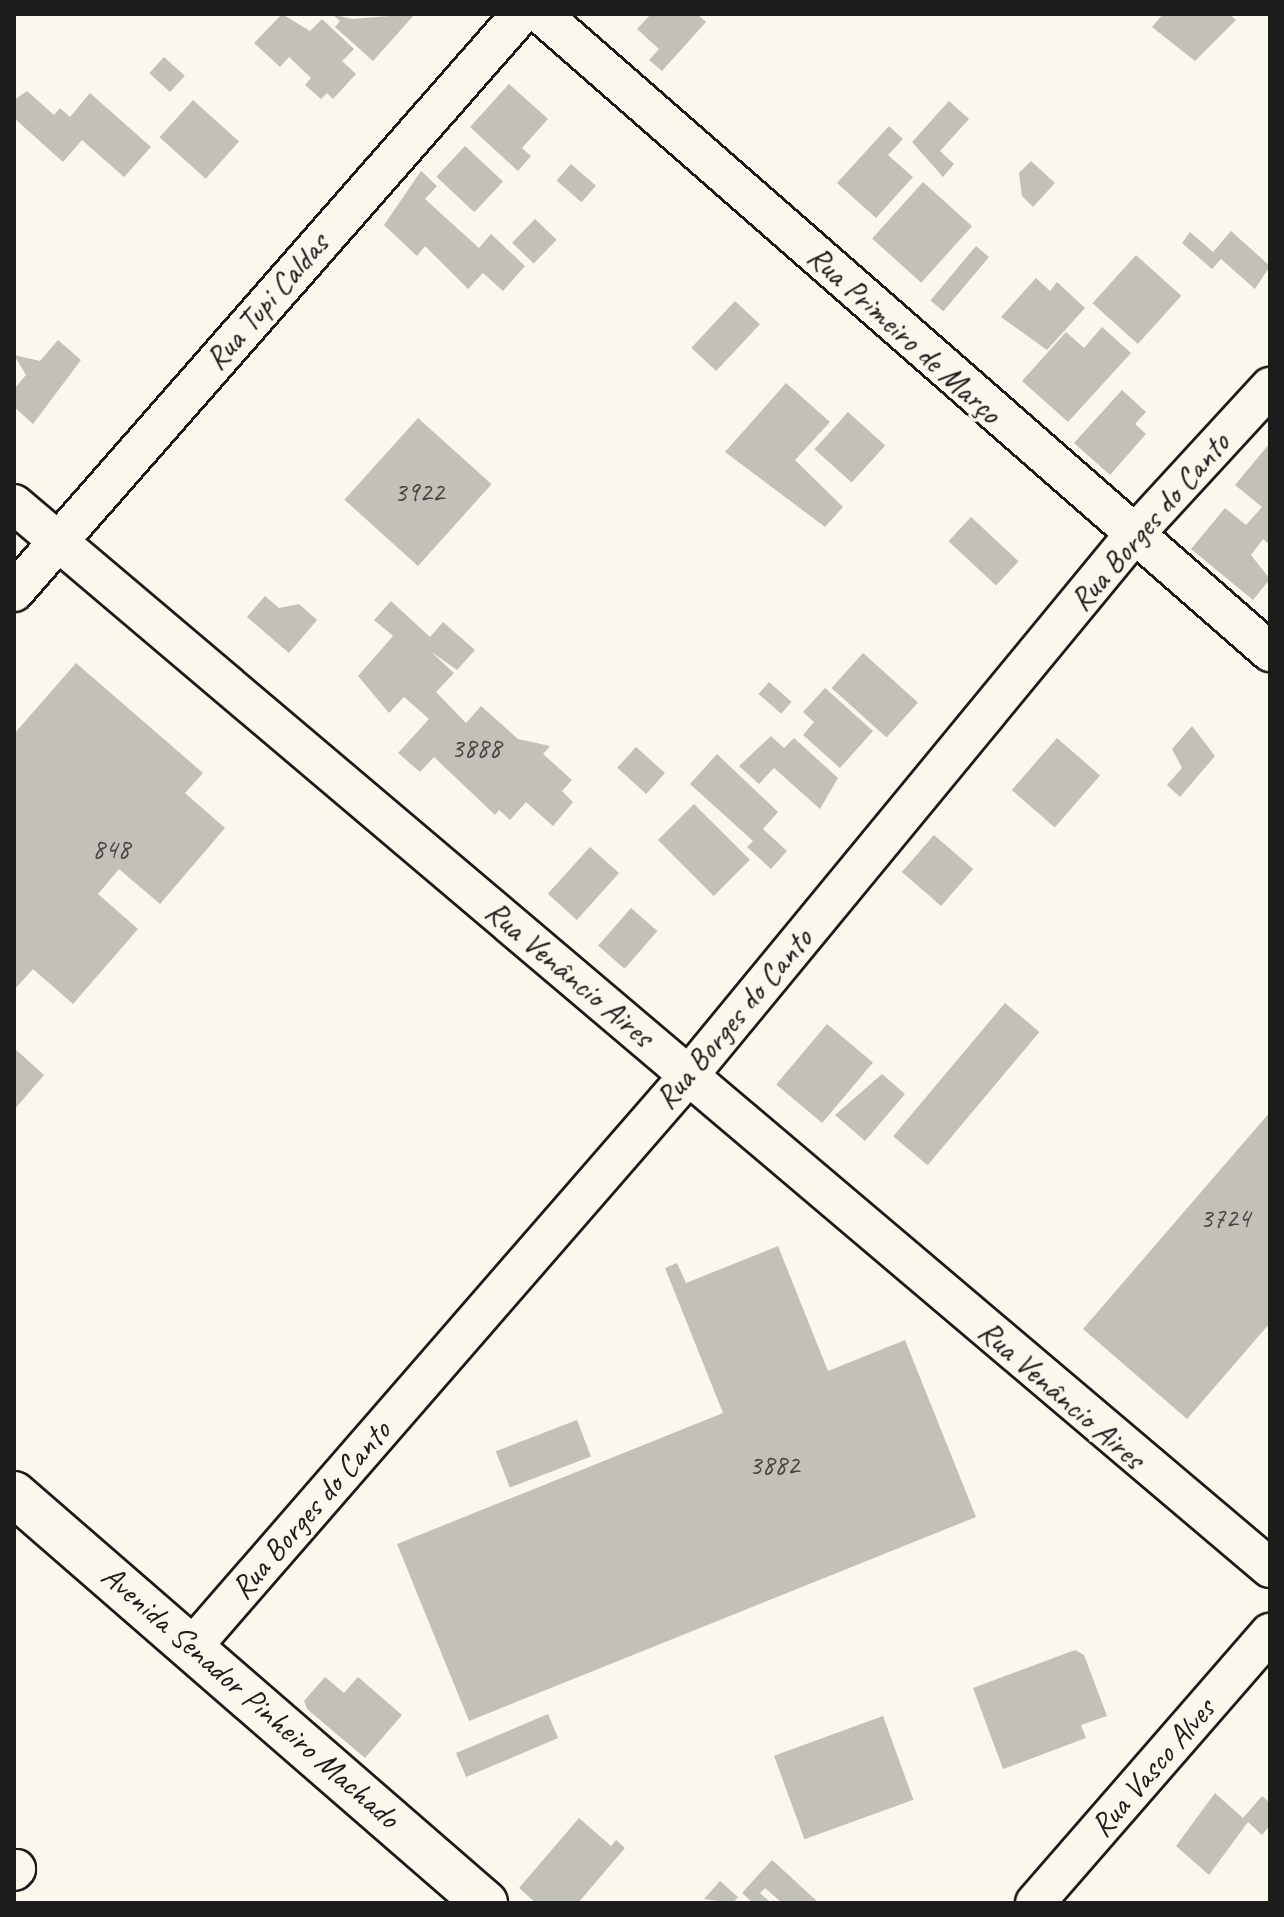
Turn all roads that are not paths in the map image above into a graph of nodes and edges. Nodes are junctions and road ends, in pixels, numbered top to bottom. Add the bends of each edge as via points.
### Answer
1 (521, 14) edge
2 (541, 14) edge
3 (1270, 387) edge
4 (14, 504) edge
5 (1132, 537) junction
6 (56, 542) junction
7 (14, 592) edge
8 (1270, 652) edge
9 (689, 1075) junction
10 (14, 1494) edge
11 (1270, 1568) edge
12 (1270, 1633) edge
13 (192, 1647) junction
14 (485, 1903) edge
15 (1035, 1903) edge

1 - 6 street, Rua Tupi Caldas
2 - 5 street, Rua Primeiro de Março
3 - 5 street, Rua Borges do Canto
4 - 6 street, Rua Venâncio Aires
5 - 8 street, Rua Primeiro de Março
5 - 9 street, Rua Borges do Canto
6 - 7 street, Rua Tupi Caldas
6 - 9 street, Rua Venâncio Aires
9 - 11 street, Rua Venâncio Aires
9 - 13 street, Rua Borges do Canto
10 - 13 main road, Avenida Senador Pinheiro Machado
12 - 15 street, Rua Vasco Alves
13 - 14 main road, Avenida Senador Pinheiro Machado

